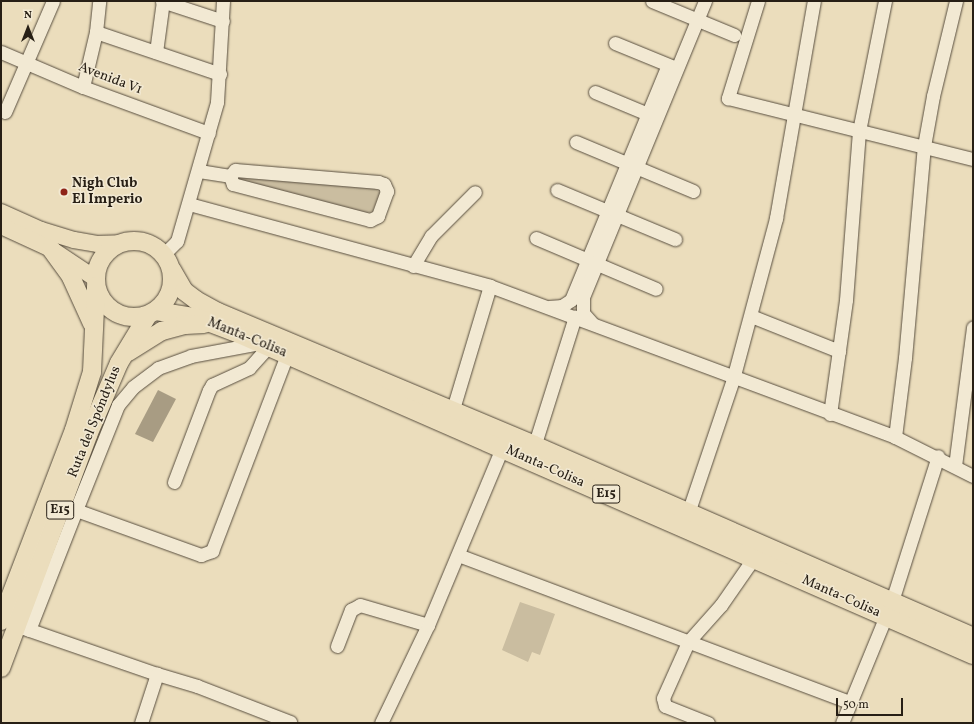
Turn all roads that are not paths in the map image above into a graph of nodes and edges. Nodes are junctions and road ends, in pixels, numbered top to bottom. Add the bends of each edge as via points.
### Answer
1 (53, 1) edge
2 (99, 1) edge
3 (163, 1) edge
4 (223, 1) edge
5 (652, 1) edge
6 (695, 1) edge
7 (705, 1) edge
8 (758, 1) edge
9 (814, 1) edge
10 (885, 1) edge
11 (956, 1) edge
12 (692, 18) junction
13 (222, 21) junction
14 (96, 32) junction
15 (734, 35) dead end
16 (615, 43) dead end
17 (1, 52) edge
18 (156, 52) junction
19 (27, 63) junction
20 (672, 67) junction
21 (220, 74) junction
22 (83, 87) junction
23 (595, 92) dead end
24 (4, 112) dead end
25 (792, 114) junction
26 (652, 116) junction
27 (860, 132) junction
28 (209, 133) junction
29 (576, 142) dead end
30 (924, 146) junction
31 (973, 159) edge
32 (632, 165) junction
33 (199, 170) junction
34 (230, 176) junction
35 (557, 190) dead end
36 (693, 191) dead end
37 (475, 192) dead end
38 (189, 204) junction
39 (1, 212) edge
40 (612, 214) junction
41 (1, 226) edge
42 (536, 238) dead end
43 (675, 240) dead end
44 (121, 243) junction
45 (51, 249) junction
46 (164, 254) junction
47 (592, 262) junction
48 (413, 266) junction
49 (172, 270) junction
50 (96, 282) junction
51 (490, 286) junction
52 (656, 289) dead end
53 (579, 293) junction
54 (548, 308) junction
55 (152, 313) junction
56 (751, 316) junction
57 (575, 317) junction
58 (213, 324) junction
59 (593, 324) junction
60 (973, 327) edge
61 (973, 333) edge
62 (95, 334) junction
63 (264, 345) junction
64 (839, 351) junction
65 (124, 355) junction
66 (287, 355) junction
67 (733, 379) junction
68 (830, 414) junction
69 (450, 417) junction
70 (895, 437) junction
71 (502, 448) junction
72 (532, 452) junction
73 (938, 456) junction
74 (955, 466) junction
75 (973, 476) edge
76 (174, 482) dead end
77 (76, 510) junction
78 (688, 513) junction
79 (45, 527) junction
80 (458, 555) junction
81 (753, 558) junction
82 (792, 566) junction
83 (889, 608) junction
84 (16, 625) edge
85 (428, 625) junction
86 (973, 636) edge
87 (688, 642) junction
88 (337, 646) dead end
89 (973, 655) edge
90 (1, 668) edge
91 (157, 674) junction
92 (850, 702) junction
93 (290, 722) edge
94 (141, 723) edge
95 (381, 723) edge
96 (708, 723) edge
97 (842, 723) edge

1 - 19 street
2 - 14 street
3 - 13 street
3 - 18 street
4 - 13 street
5 - 12 street
6 - 12 street
7 - 12 street
8 - 25 street via 728,98
9 - 25 street
10 - 27 street
11 - 30 street
12 - 15 street
12 - 20 street
13 - 21 street
14 - 18 street
14 - 22 street
16 - 20 street
17 - 19 street, Avenida V1
18 - 21 street
19 - 22 street, Avenida V1
19 - 24 street
20 - 26 street
21 - 28 street
22 - 28 street, Avenida V1
23 - 26 street
25 - 27 street
25 - 56 street via 776,218
26 - 32 street
27 - 30 street
27 - 64 street via 846,300
28 - 33 street
29 - 32 street
30 - 31 street
30 - 70 street via 905,358
32 - 36 street
32 - 40 street
33 - 34 street
33 - 38 street
34 - 34 street via 233,184 370,220 378,216 387,191 384,184 378,182 235,170
35 - 40 street
37 - 48 street via 431,236
38 - 46 street via 177,241
38 - 48 street
39 - 44 main road via 59,236 97,244
40 - 43 street
40 - 47 street
41 - 45 main road
42 - 47 street
44 - 46 highway via 144,242
44 - 50 highway, E15 via 102,257
45 - 50 main road
45 - 62 highway via 79,292
46 - 49 highway, E15
47 - 52 street
47 - 53 street
48 - 51 street
49 - 55 highway, E15 via 170,293
49 - 69 highway, Manta-Colisa / E15 via 184,291 218,312
50 - 55 highway, E15 via 100,296 115,312 126,317
50 - 62 highway, Ruta del Spóndylus / E15
51 - 54 street
51 - 69 street
53 - 54 street via 568,303
53 - 59 street via 582,313
54 - 57 street
55 - 58 highway, Manta-Colisa / E15 via 180,314
55 - 65 highway, Ruta del Spóndylus / E15
56 - 64 street
56 - 67 street
57 - 59 street
57 - 72 street
58 - 63 highway, Manta-Colisa / E15
58 - 65 highway via 185,325 162,332
59 - 67 street
60 - 61 street
61 - 74 street
62 - 79 highway, Ruta del Spóndylus / E15 via 92,372 86,396
63 - 66 highway, Manta-Colisa / E15
63 - 76 street via 249,368 212,385
63 - 77 street via 191,356 158,368 134,387 118,405
64 - 68 street
65 - 79 highway, Ruta del Spóndylus / E15
66 - 69 highway, Manta-Colisa / E15
66 - 77 street via 212,551 201,554
67 - 68 street
67 - 78 street
68 - 70 street
69 - 71 highway, Manta-Colisa / E15
69 - 72 highway, Manta-Colisa / E15
70 - 73 street
71 - 72 highway, Manta-Colisa / E15
71 - 80 street
72 - 78 highway, Manta-Colisa / E15
72 - 81 highway, Manta-Colisa / E15
73 - 74 street
73 - 83 street
74 - 75 street
77 - 84 street
78 - 82 highway, Manta-Colisa / E15
79 - 84 highway, Ruta del Spóndylus / E15
80 - 85 street
80 - 87 street
81 - 82 highway, Manta-Colisa / E15
81 - 87 street via 721,605
82 - 83 highway, Manta-Colisa / E15
83 - 86 highway, Manta-Colisa / E15
83 - 89 highway, Manta-Colisa / E15
83 - 92 street
84 - 90 highway, Ruta del Spóndylus / E15
84 - 91 street
85 - 88 street via 360,605 351,610
85 - 95 street
87 - 92 street
87 - 96 street via 663,703
91 - 93 street via 197,686
91 - 94 street
92 - 97 street

